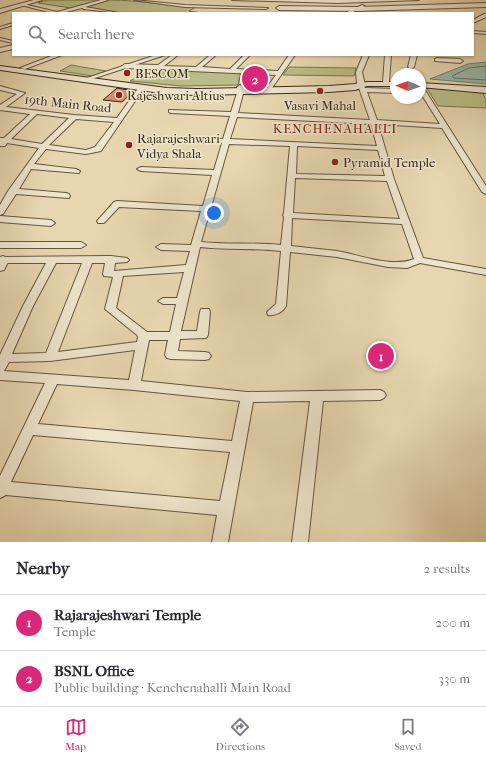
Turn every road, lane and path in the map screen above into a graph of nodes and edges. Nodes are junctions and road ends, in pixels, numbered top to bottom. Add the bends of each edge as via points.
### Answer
1 (40, 0) edge
2 (106, 0) edge
3 (136, 0) edge
4 (169, 0) edge
5 (233, 0) edge
6 (269, 0) edge
7 (416, 0) edge
8 (447, 0) edge
9 (292, 1) edge
10 (339, 1) edge
11 (372, 1) edge
12 (160, 4) junction
13 (23, 5) junction
14 (486, 6) edge
15 (80, 7) junction
16 (217, 7) junction
17 (245, 7) junction
18 (439, 7) junction
19 (279, 8) junction
20 (357, 9) junction
21 (0, 11) edge
22 (387, 11) edge
23 (54, 12) edge
24 (62, 12) edge
25 (109, 12) edge
26 (206, 12) edge
27 (235, 12) edge
28 (270, 12) edge
29 (350, 12) edge
30 (429, 12) edge
31 (486, 15) edge
32 (474, 21) edge
33 (474, 22) edge
34 (486, 22) edge
35 (12, 24) edge
36 (0, 28) edge
37 (474, 32) edge
38 (486, 33) edge
39 (6, 36) dead end
40 (0, 38) edge
41 (12, 42) edge
42 (12, 47) edge
43 (0, 50) edge
44 (56, 56) edge
45 (159, 56) edge
46 (174, 56) edge
47 (212, 56) edge
48 (246, 56) edge
49 (291, 56) edge
50 (366, 56) edge
51 (388, 56) edge
52 (414, 56) edge
53 (437, 58) edge
54 (460, 61) dead end
55 (0, 66) edge
56 (125, 66) junction
57 (159, 67) junction
58 (411, 67) dead end
59 (23, 68) junction
60 (196, 70) junction
61 (231, 71) junction
62 (279, 73) junction
63 (87, 79) junction
64 (386, 82) junction
65 (390, 82) edge
66 (390, 84) edge
67 (362, 86) junction
68 (270, 87) junction
69 (0, 88) edge
70 (141, 88) junction
71 (426, 88) edge
72 (241, 89) junction
73 (486, 89) edge
74 (390, 90) edge
75 (426, 98) edge
76 (0, 108) edge
77 (36, 112) junction
78 (171, 112) dead end
79 (234, 115) junction
80 (74, 117) junction
81 (118, 120) junction
82 (374, 121) junction
83 (444, 126) junction
84 (158, 139) dead end
85 (226, 141) junction
86 (2, 142) edge
87 (294, 144) junction
88 (44, 146) junction
89 (381, 148) junction
90 (29, 166) junction
91 (141, 169) dead end
92 (76, 171) dead end
93 (217, 173) junction
94 (292, 176) junction
95 (390, 178) junction
96 (12, 192) junction
97 (486, 192) edge
98 (66, 196) dead end
99 (206, 209) junction
100 (0, 212) edge
101 (287, 215) junction
102 (102, 221) dead end
103 (406, 222) junction
104 (51, 223) dead end
105 (81, 244) dead end
106 (0, 245) edge
107 (196, 246) junction
108 (161, 247) dead end
109 (286, 250) junction
110 (111, 259) junction
111 (53, 260) junction
112 (88, 260) junction
113 (124, 260) dead end
114 (419, 260) junction
115 (1, 262) edge
116 (191, 268) junction
117 (486, 272) edge
118 (119, 274) junction
119 (163, 301) dead end
120 (182, 301) junction
121 (205, 312) dead end
122 (272, 312) dead end
123 (174, 335) junction
124 (143, 340) junction
125 (205, 356) dead end
126 (50, 357) junction
127 (2, 363) edge
128 (0, 375) edge
129 (53, 379) junction
130 (134, 385) junction
131 (380, 395) dead end
132 (247, 396) junction
133 (317, 396) junction
134 (29, 429) junction
135 (237, 447) junction
136 (1, 489) edge
137 (226, 509) junction
138 (220, 542) edge
139 (300, 542) edge

1 - 13 street
2 - 15 street
3 - 12 street
4 - 12 street
5 - 6 street
5 - 16 street
6 - 9 street
7 - 11 street
8 - 18 street
9 - 10 street
9 - 19 street
10 - 11 street
11 - 20 street
12 - 16 street
13 - 21 street
13 - 23 street
14 - 18 street
15 - 24 street
15 - 25 street
16 - 17 street
16 - 26 street
17 - 19 street
17 - 27 street
18 - 22 street
18 - 30 street
19 - 20 street
19 - 28 street
20 - 22 street
20 - 29 street
31 - 32 street
33 - 34 street
35 - 36 street
37 - 38 street
39 - 40 street
40 - 41 street
42 - 43 street
44 - 59 street
45 - 56 street
46 - 57 street
47 - 60 street
48 - 61 street
49 - 62 street
50 - 67 street via 359,72
51 - 64 street
52 - 58 street
53 - 54 street
55 - 59 main road
55 - 63 main road
56 - 57 street
56 - 63 street
57 - 60 street
59 - 63 main road
60 - 61 street
61 - 62 street
62 - 68 street
63 - 70 main road
63 - 72 main road via 169,88
64 - 65 main road
64 - 67 main road
66 - 67 main road
67 - 68 main road
67 - 72 main road via 329,89
67 - 74 street
67 - 82 street
68 - 72 main road
69 - 76 street via 22,93
70 - 72 main road via 197,92
70 - 81 street, 19th Main Road
71 - 73 main road
72 - 79 street
75 - 83 street
76 - 77 street, 19th Main Road
77 - 80 street, 19th Main Road
77 - 86 street
78 - 79 street
79 - 82 street
79 - 85 street
80 - 81 street, 19th Main Road
80 - 88 street
81 - 88 street via 98,150 86,152
82 - 83 street
82 - 89 street
83 - 97 street
84 - 85 street
85 - 87 street
85 - 93 street
86 - 88 street
87 - 89 street
87 - 94 street
88 - 90 street
89 - 95 street
90 - 92 street
90 - 96 street
91 - 93 street
93 - 99 street
94 - 95 street
94 - 101 street
95 - 103 street
96 - 98 street
96 - 100 street
99 - 102 street via 117,204
99 - 107 street
100 - 104 street
101 - 103 street
101 - 109 street
103 - 114 street
105 - 106 street
107 - 108 street
107 - 109 street via 262,246
107 - 116 street
109 - 114 street via 337,254 388,264 407,265
109 - 122 street via 280,306
110 - 112 street
110 - 113 street
110 - 118 street via 107,274
111 - 112 street
111 - 115 street
111 - 127 street
112 - 126 street
114 - 117 street
116 - 118 street
116 - 120 street
118 - 124 street via 110,309 136,327
119 - 120 street
120 - 123 street
121 - 123 street via 202,335
123 - 124 street
123 - 125 street via 171,355
124 - 126 street
124 - 130 street
126 - 127 street
128 - 129 street
129 - 130 street
129 - 134 street
130 - 132 street
131 - 133 street
132 - 133 street
132 - 135 street
133 - 139 street
134 - 135 street
134 - 136 street
135 - 137 street
136 - 137 street
137 - 138 street

